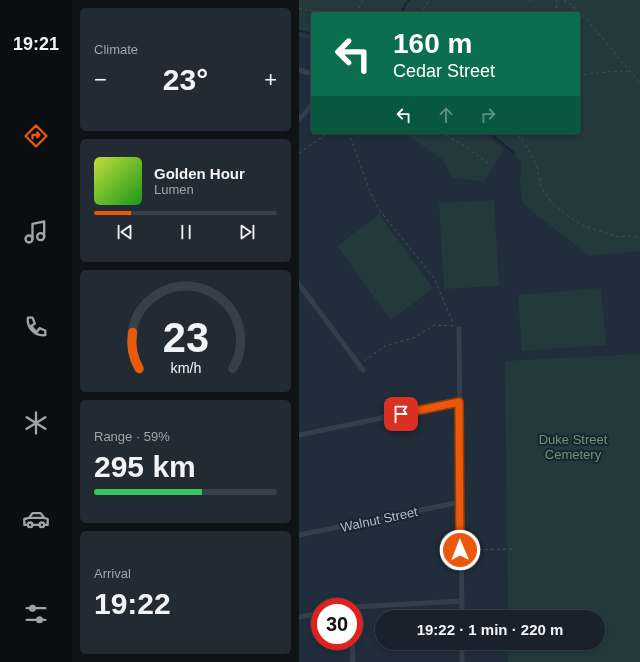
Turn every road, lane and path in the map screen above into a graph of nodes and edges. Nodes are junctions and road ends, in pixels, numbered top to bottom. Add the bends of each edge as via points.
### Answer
1 (363, 0) edge
2 (429, 0) edge
3 (529, 0) edge
4 (533, 0) edge
5 (557, 0) edge
6 (564, 0) edge
7 (299, 8) edge
8 (316, 12) edge
9 (357, 12) edge
10 (420, 12) edge
11 (556, 12) edge
12 (578, 12) edge
13 (580, 14) edge
14 (299, 70) edge
15 (632, 72) junction
16 (311, 73) edge
17 (580, 75) edge
18 (640, 83) edge
19 (311, 106) edge
20 (299, 119) edge
21 (328, 134) edge
22 (349, 134) edge
23 (444, 134) edge
24 (515, 134) edge
25 (299, 153) edge
26 (489, 164) dead end
27 (640, 238) edge
28 (299, 284) edge
29 (459, 329) dead end
30 (359, 365) junction
31 (363, 370) dead end
32 (459, 402) junction
33 (299, 436) edge
34 (460, 502) junction
35 (299, 535) edge
36 (513, 549) dead end
37 (460, 550) junction
38 (461, 601) junction
39 (363, 607) edge
40 (461, 610) edge
41 (311, 615) edge
42 (299, 617) edge
43 (352, 650) edge
44 (462, 650) edge
45 (353, 662) edge
46 (462, 662) edge

1 - 9 path
2 - 10 path
3 - 4 path
5 - 11 path
6 - 12 path
7 - 8 path
13 - 15 path
14 - 16 street
15 - 17 path
15 - 18 path
19 - 20 street
21 - 25 path
22 - 30 path via 380,211 434,278 454,326 434,325 416,338 385,346
23 - 26 path
24 - 27 path via 537,166 541,187 553,203 584,226 619,237
28 - 30 street
29 - 32 street
30 - 31 street
32 - 33 street
32 - 34 street
34 - 35 street, Walnut Street
34 - 37 street
36 - 37 path
37 - 38 street
38 - 39 street
38 - 40 street
41 - 42 street
43 - 45 street
44 - 46 street

